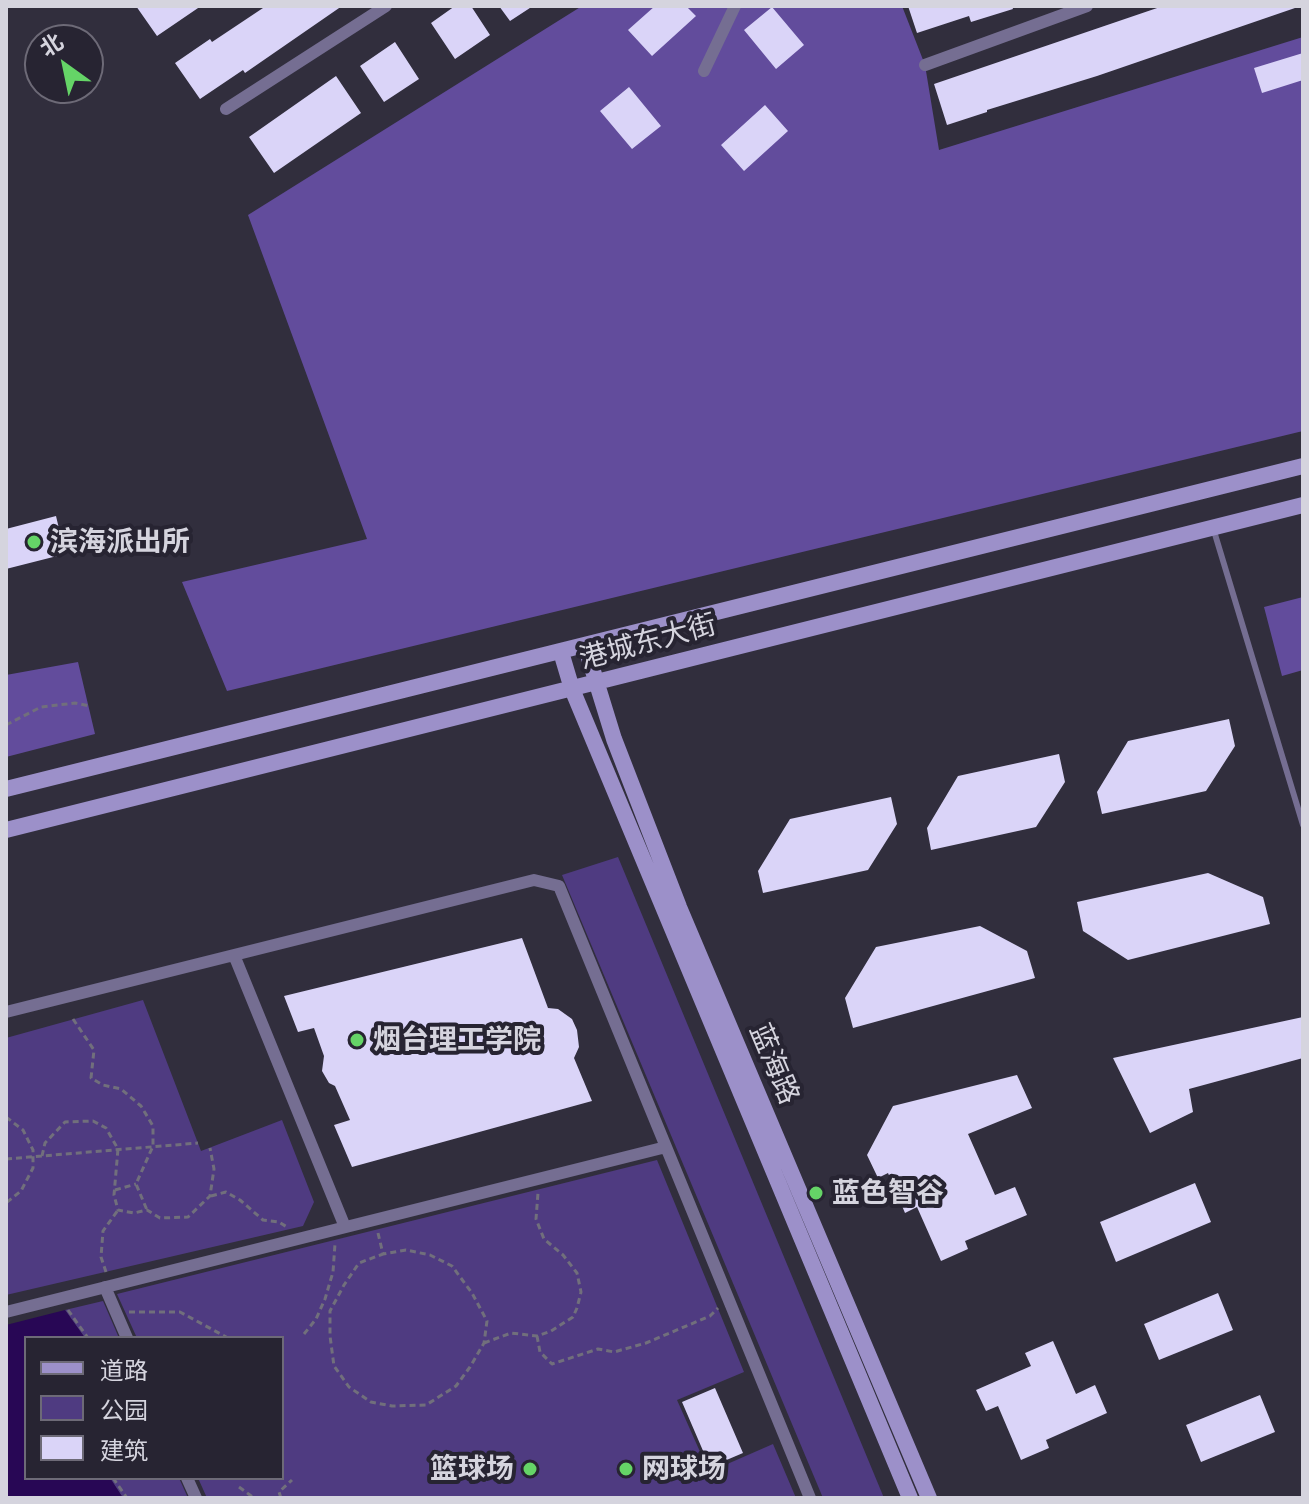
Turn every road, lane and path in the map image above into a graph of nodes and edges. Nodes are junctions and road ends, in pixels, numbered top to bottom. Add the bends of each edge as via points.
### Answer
1 (386, 6) edge
2 (735, 6) edge
3 (1087, 6) edge
4 (925, 65) dead end
5 (704, 71) dead end
6 (226, 109) dead end
7 (1303, 466) edge
8 (1303, 505) edge
9 (1213, 527) junction
10 (585, 645) junction
11 (561, 652) junction
12 (597, 681) junction
13 (572, 689) junction
14 (90, 706) dead end
15 (6, 725) edge
16 (6, 789) edge
17 (1303, 825) edge
18 (6, 830) edge
19 (234, 955) junction
20 (6, 1012) edge
21 (73, 1019) dead end
22 (6, 1117) edge
23 (198, 1143) dead end
24 (153, 1146) junction
25 (666, 1147) junction
26 (210, 1148) dead end
27 (118, 1149) junction
28 (42, 1156) junction
29 (6, 1159) edge
30 (136, 1184) junction
31 (115, 1190) junction
32 (539, 1190) dead end
33 (210, 1196) junction
34 (6, 1203) edge
35 (118, 1210) junction
36 (147, 1210) junction
37 (345, 1227) junction
38 (290, 1229) dead end
39 (377, 1229) dead end
40 (335, 1240) dead end
41 (383, 1254) junction
42 (106, 1272) dead end
43 (105, 1287) junction
44 (718, 1308) dead end
45 (68, 1310) dead end
46 (6, 1312) edge
47 (126, 1312) dead end
48 (304, 1334) dead end
49 (87, 1336) edge
50 (126, 1336) edge
51 (224, 1336) edge
52 (537, 1336) junction
53 (484, 1343) junction
54 (114, 1480) edge
55 (292, 1480) dead end
56 (239, 1487) dead end
57 (127, 1498) edge
58 (254, 1498) edge
59 (281, 1498) edge
60 (810, 1498) edge
61 (910, 1498) edge
62 (929, 1498) edge

1 - 6 street
2 - 5 street
3 - 4 street
7 - 10 main road, 港城东大街
8 - 9 main road, 港城东大街
9 - 12 main road, 港城东大街
9 - 17 lane
10 - 11 main road, 港城东大街
10 - 12 main road, 蓝海路
11 - 13 main road, 蓝海路
11 - 16 main road, 港城东大街
12 - 13 main road, 港城东大街
12 - 62 main road, 蓝海路 via 679,907
13 - 18 main road, 港城东大街
13 - 61 main road, 蓝海路
14 - 15 path via 41,707
19 - 20 street
19 - 25 street via 534,880 559,886
19 - 37 street
21 - 24 path via 94,1050 91,1078 121,1089 141,1106 153,1126
22 - 34 path via 23,1130 33,1150 33,1168 21,1191
23 - 24 path
24 - 27 path
24 - 30 path
25 - 37 street
25 - 60 street
26 - 33 path
27 - 28 path
27 - 28 path via 106,1128 79,1120 54,1131
27 - 31 path
28 - 29 path
30 - 31 path
30 - 36 path
31 - 35 path
32 - 52 path via 536,1219 544,1239 577,1273 581,1292 573,1317
33 - 36 path via 188,1217 160,1218
33 - 38 path via 226,1192 263,1220
35 - 36 path
35 - 42 path via 103,1231
37 - 43 street
39 - 41 path
40 - 48 path via 325,1299
41 - 53 path via 406,1250 452,1266 487,1321
41 - 53 path via 359,1263 330,1311 334,1366 349,1387 371,1402 426,1405 456,1386
43 - 46 street
43 - 50 street
44 - 52 path via 646,1343 614,1352 598,1349 552,1364 540,1352
45 - 49 path
47 - 51 path via 180,1312
52 - 53 path via 511,1333
54 - 57 path
55 - 59 path via 279,1492
56 - 58 path

